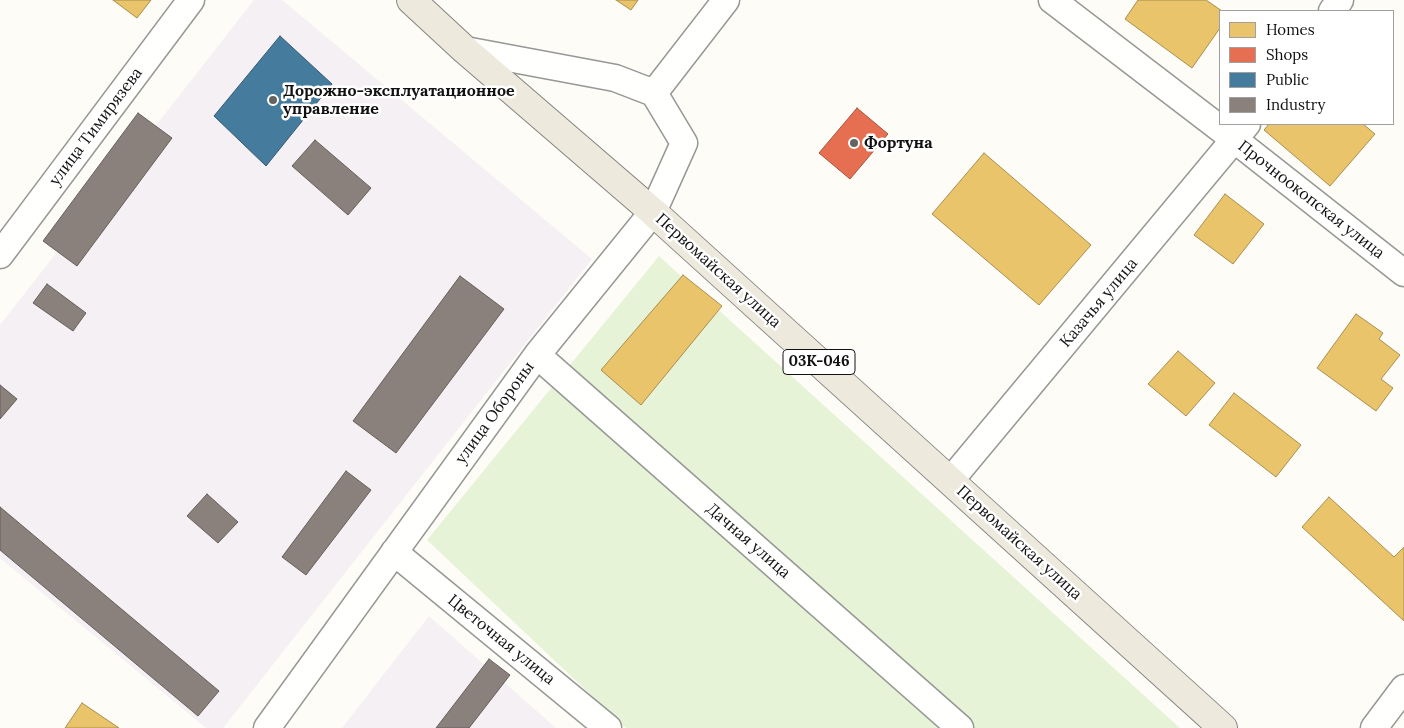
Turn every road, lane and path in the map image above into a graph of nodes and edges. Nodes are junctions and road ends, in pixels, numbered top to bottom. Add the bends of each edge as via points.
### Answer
1 (191, 0) edge
2 (411, 0) edge
3 (726, 0) edge
4 (1052, 0) edge
5 (465, 50) junction
6 (654, 93) junction
7 (1219, 117) edge
8 (1241, 132) edge
9 (653, 212) junction
10 (0, 255) edge
11 (1404, 273) edge
12 (537, 355) junction
13 (950, 481) junction
14 (394, 552) junction
15 (1404, 688) edge
16 (267, 728) edge
17 (608, 728) edge
18 (960, 728) edge
19 (1223, 728) edge
20 (1374, 728) edge

1 - 10 street, улица Тимирязева
2 - 5 main road, Первомайская улица / 03К-046
3 - 6 street
4 - 7 street, Прочноокопская улица
5 - 6 street via 615,78
5 - 9 main road, Первомайская улица / 03К-046
6 - 9 street, улица Обороны via 684,143
8 - 11 street, Прочноокопская улица
8 - 13 street, Казачья улица
9 - 12 street, улица Обороны
9 - 13 main road, Первомайская улица / 03К-046
12 - 14 street, улица Обороны
12 - 18 street, Дачная улица
13 - 19 main road, Первомайская улица / 03К-046
14 - 16 street, улица Обороны
14 - 17 street, Цветочная улица
15 - 20 street

